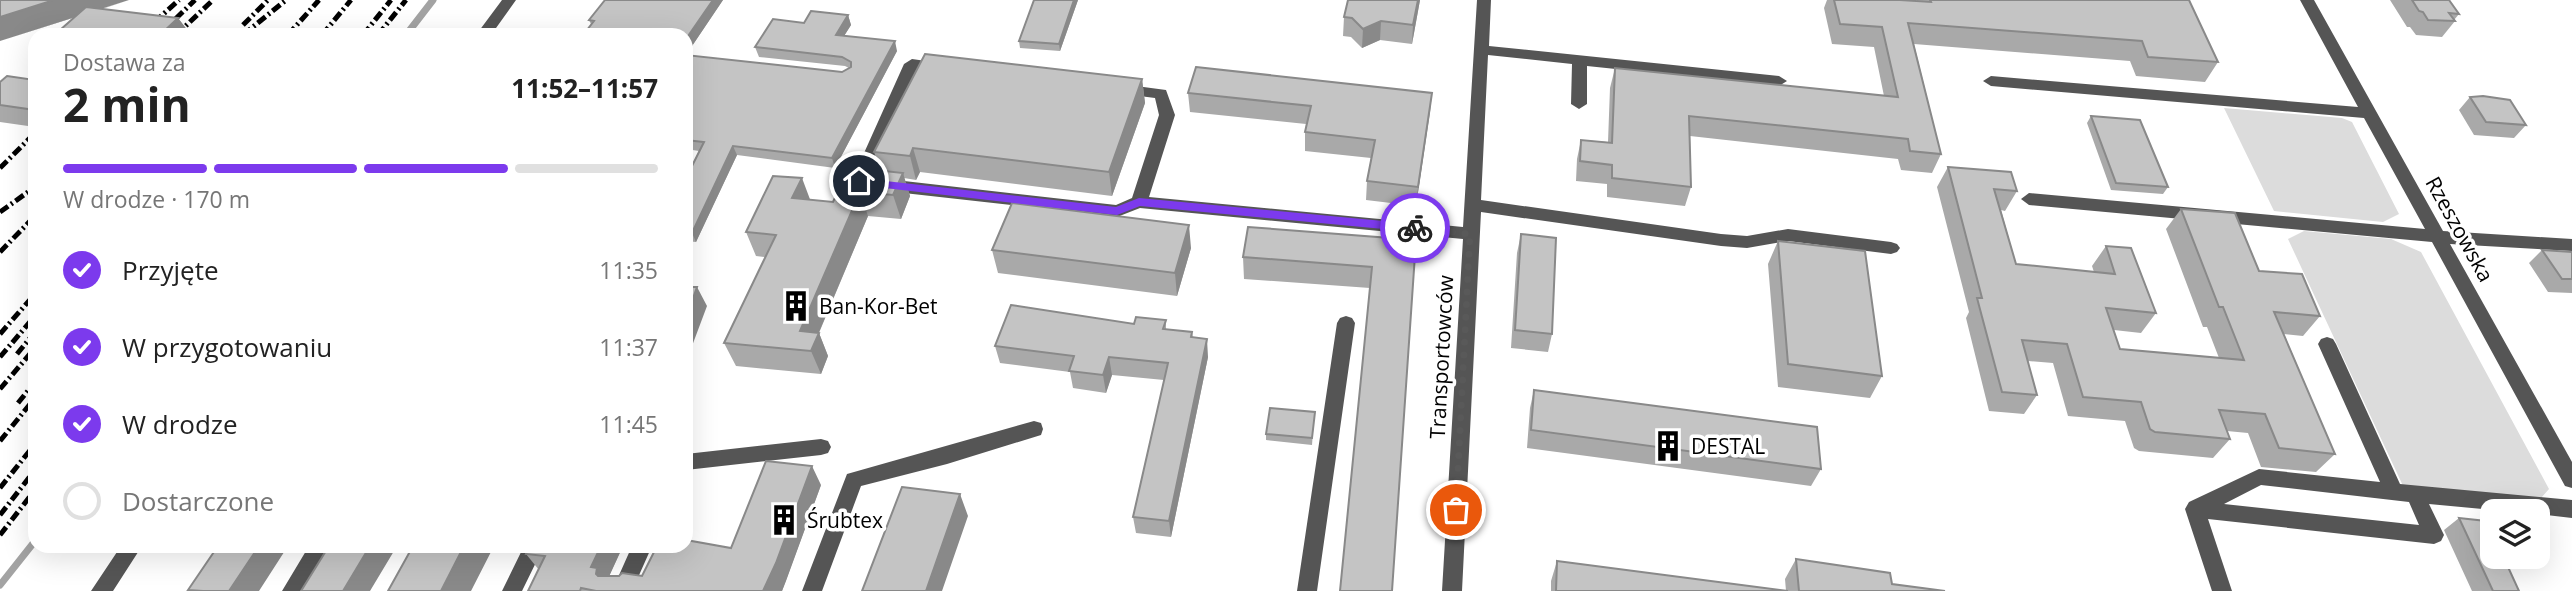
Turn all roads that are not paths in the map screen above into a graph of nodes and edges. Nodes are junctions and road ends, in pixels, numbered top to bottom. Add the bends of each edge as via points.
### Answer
1 (509, 0) edge
2 (1484, 0) edge
3 (2307, 0) edge
4 (488, 28) edge
5 (1483, 50) junction
6 (1580, 61) junction
7 (954, 69) edge
8 (1779, 81) dead end
9 (1991, 81) dead end
10 (1106, 87) edge
11 (1579, 104) dead end
12 (2369, 113) junction
13 (2029, 200) dead end
14 (1139, 202) junction
15 (1472, 205) junction
16 (1470, 234) junction
17 (2437, 235) junction
18 (2572, 245) edge
19 (1891, 248) dead end
20 (1346, 323) dead end
21 (2327, 344) dead end
22 (1034, 429) dead end
23 (821, 447) dead end
24 (693, 461) edge
25 (2572, 480) edge
26 (2394, 492) junction
27 (2415, 494) junction
28 (2195, 509) junction
29 (2572, 509) edge
30 (127, 553) edge
31 (316, 553) edge
32 (531, 553) edge
33 (639, 553) edge
34 (102, 591) edge
35 (292, 591) edge
36 (512, 591) edge
37 (622, 591) edge
38 (812, 591) edge
39 (1307, 591) edge
40 (1452, 591) edge
41 (2222, 591) edge

1 - 4 street
2 - 5 street, Transportowców
3 - 12 street, Rzeszowska
5 - 6 street
5 - 15 street, Transportowców
6 - 8 street
6 - 11 street
7 - 14 street via 912,64 859,181 1117,211
9 - 12 street
10 - 14 street via 1161,94 1167,115
12 - 17 street, Rzeszowska
13 - 17 street
14 - 16 street
15 - 16 street, Transportowców
15 - 19 street via 1721,240 1747,242 1788,235
16 - 40 street, Transportowców
17 - 18 street
17 - 25 street, Rzeszowska
20 - 39 street
21 - 26 street
22 - 38 street via 854,480
23 - 24 street
26 - 27 street
26 - 28 street via 2259,477
27 - 28 street via 2434,534
27 - 29 street
28 - 41 street
30 - 34 street
31 - 35 street
32 - 36 street
33 - 37 street

